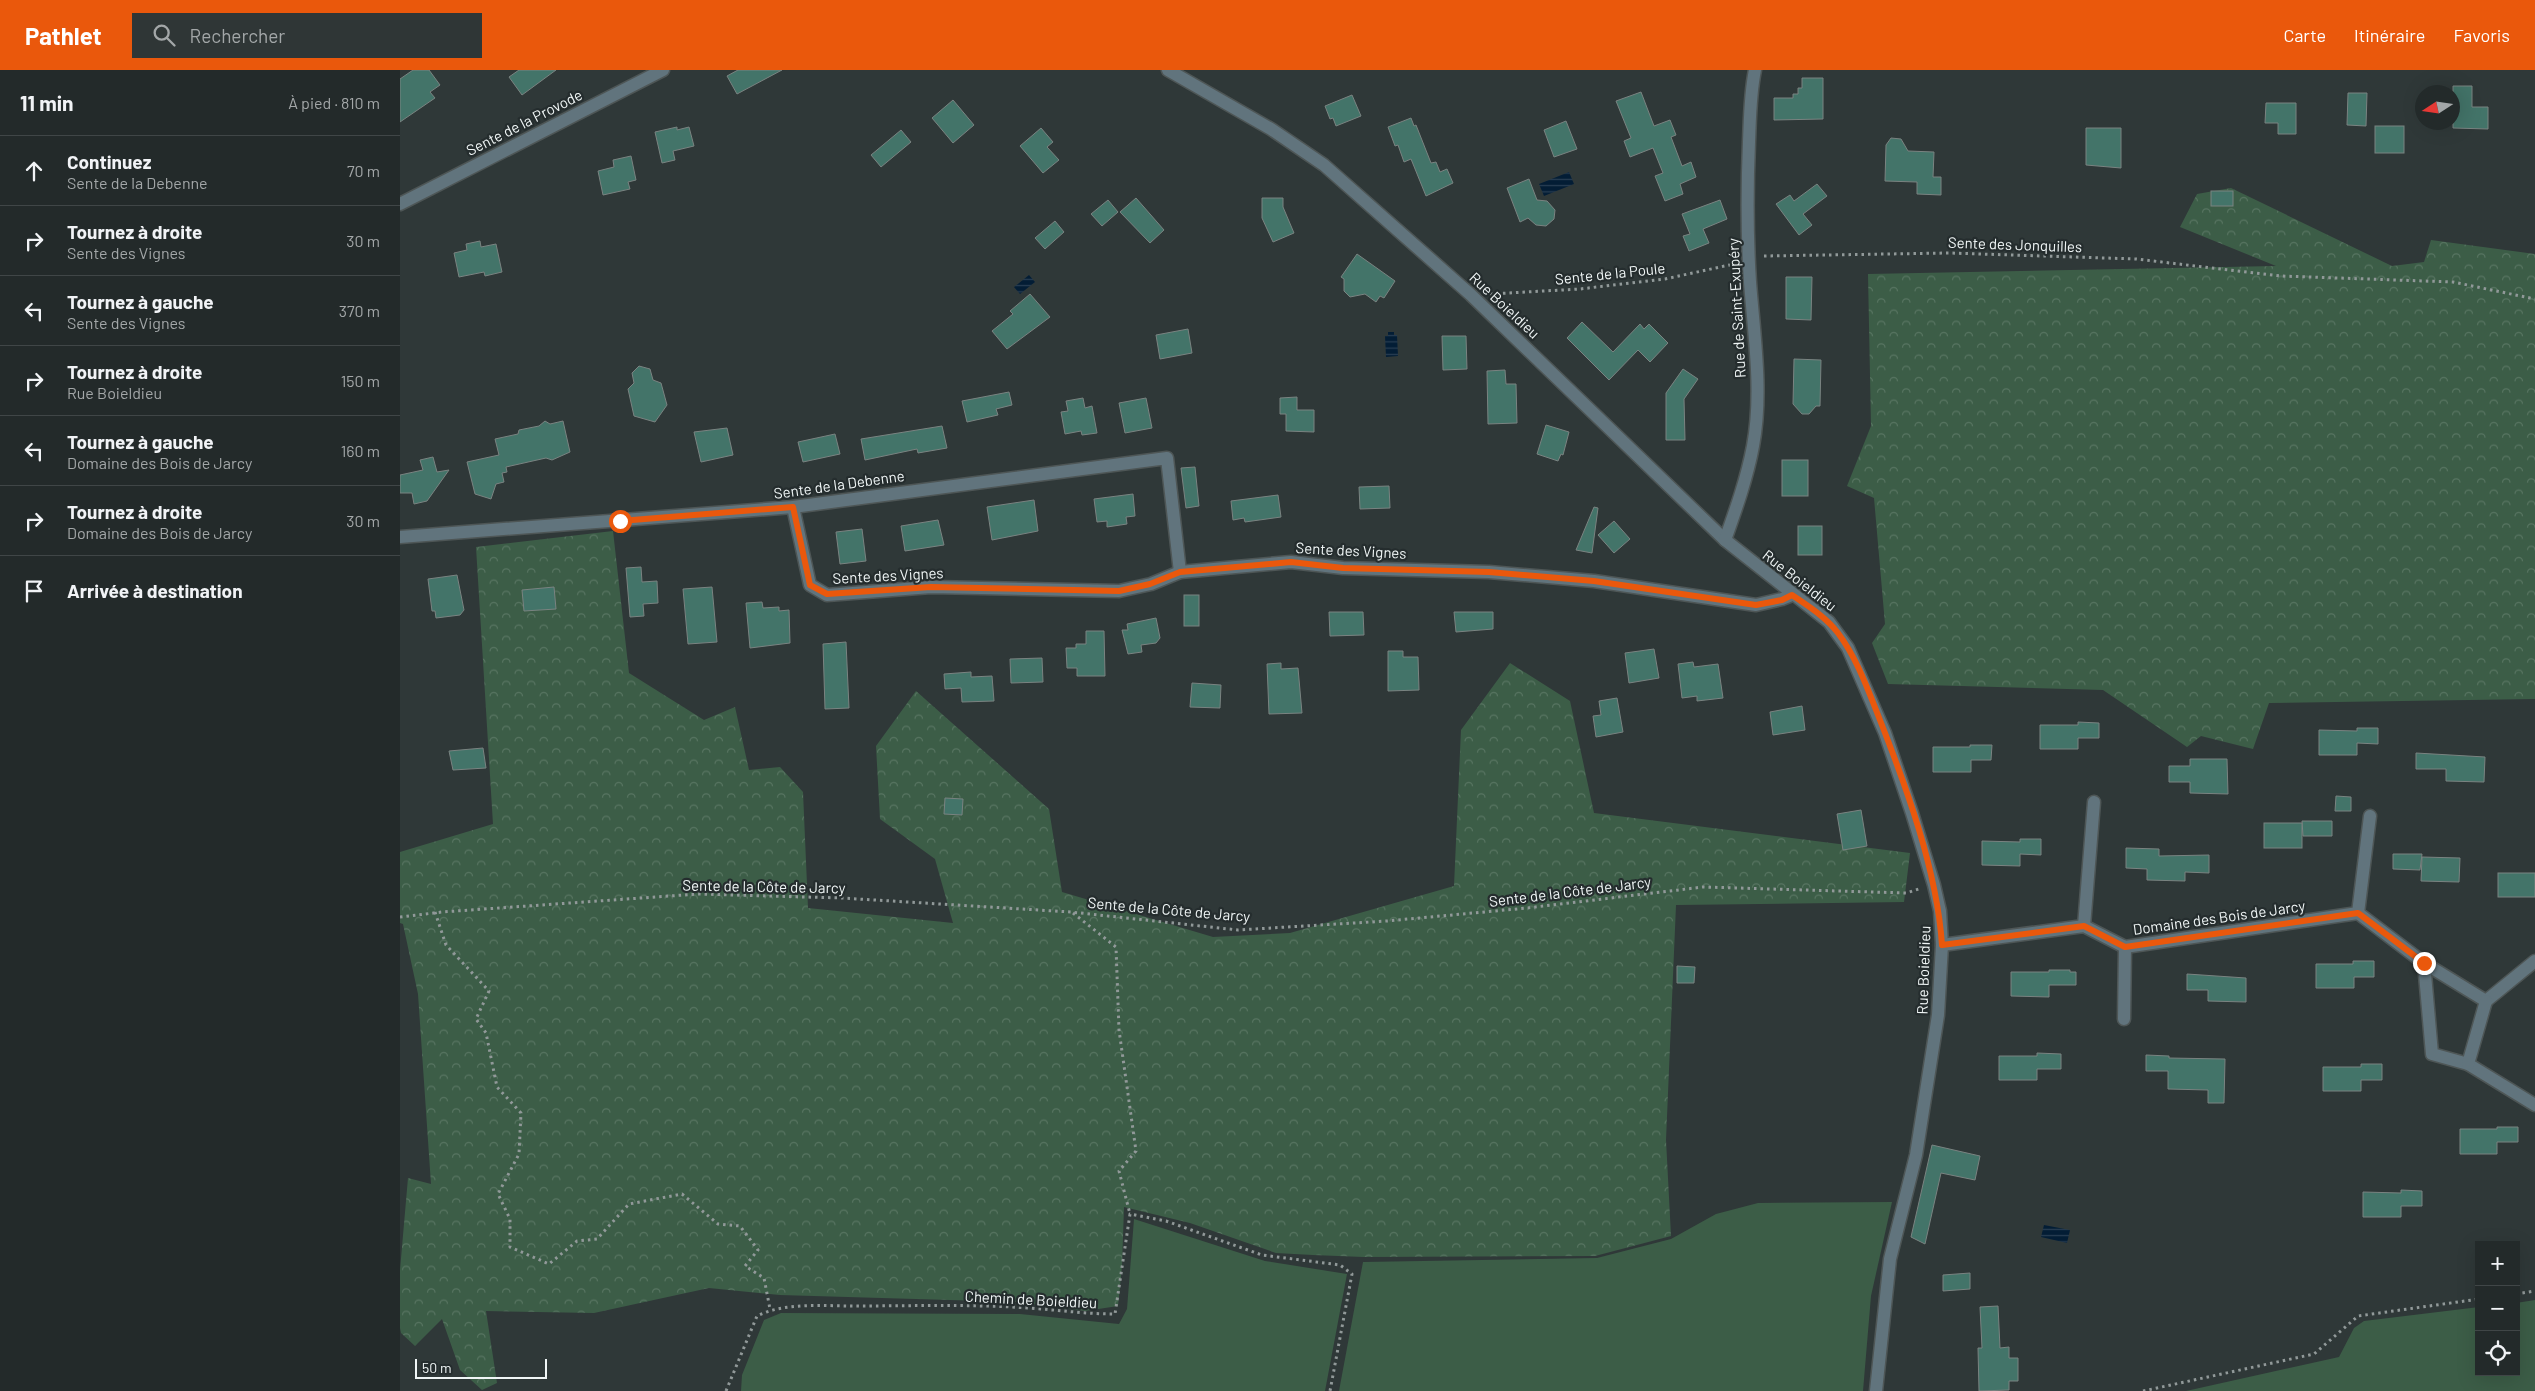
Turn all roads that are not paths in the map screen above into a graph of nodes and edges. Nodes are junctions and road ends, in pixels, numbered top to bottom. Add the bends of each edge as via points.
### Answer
1 (663, 70) edge
2 (1168, 70) edge
3 (1755, 70) edge
4 (400, 204) edge
5 (793, 507) junction
6 (400, 537) edge
7 (1725, 540) junction
8 (1180, 572) junction
9 (1792, 595) junction
10 (2094, 802) dead end
11 (2370, 816) dead end
12 (2358, 913) junction
13 (2084, 926) junction
14 (1942, 945) junction
15 (2125, 947) junction
16 (2535, 961) edge
17 (2424, 963) junction
18 (2486, 1001) junction
19 (2124, 1019) dead end
20 (2468, 1064) junction
21 (2535, 1105) edge
22 (1876, 1391) edge

1 - 4 street, Sente de la Provode
2 - 7 street, Rue Boieldieu via 1271,129 1324,165 1471,295
3 - 7 street, Rue de Saint-Exupéry via 1748,179 1748,257 1757,409 1754,445
5 - 6 street, Sente de la Debenne
5 - 8 street, Sente des Vignes via 810,585 827,594 931,587 1119,591 1150,584
5 - 8 street, Sente de la Debenne via 1167,458
7 - 9 street, Rue Boieldieu
8 - 9 street, Sente des Vignes via 1291,562 1343,568 1489,572 1594,581 1756,605
9 - 14 street, Rue Boieldieu via 1829,622 1848,648 1885,733 1934,885
10 - 13 street
11 - 12 street
12 - 15 street, Domaine des Bois de Jarcy
12 - 17 street
13 - 14 street
13 - 15 street, Domaine des Bois de Jarcy
14 - 22 street, Rue Boieldieu via 1938,1015 1916,1155 1890,1259
15 - 19 street
16 - 18 street
17 - 18 street
17 - 20 street via 2432,1054
18 - 20 street
20 - 21 street

